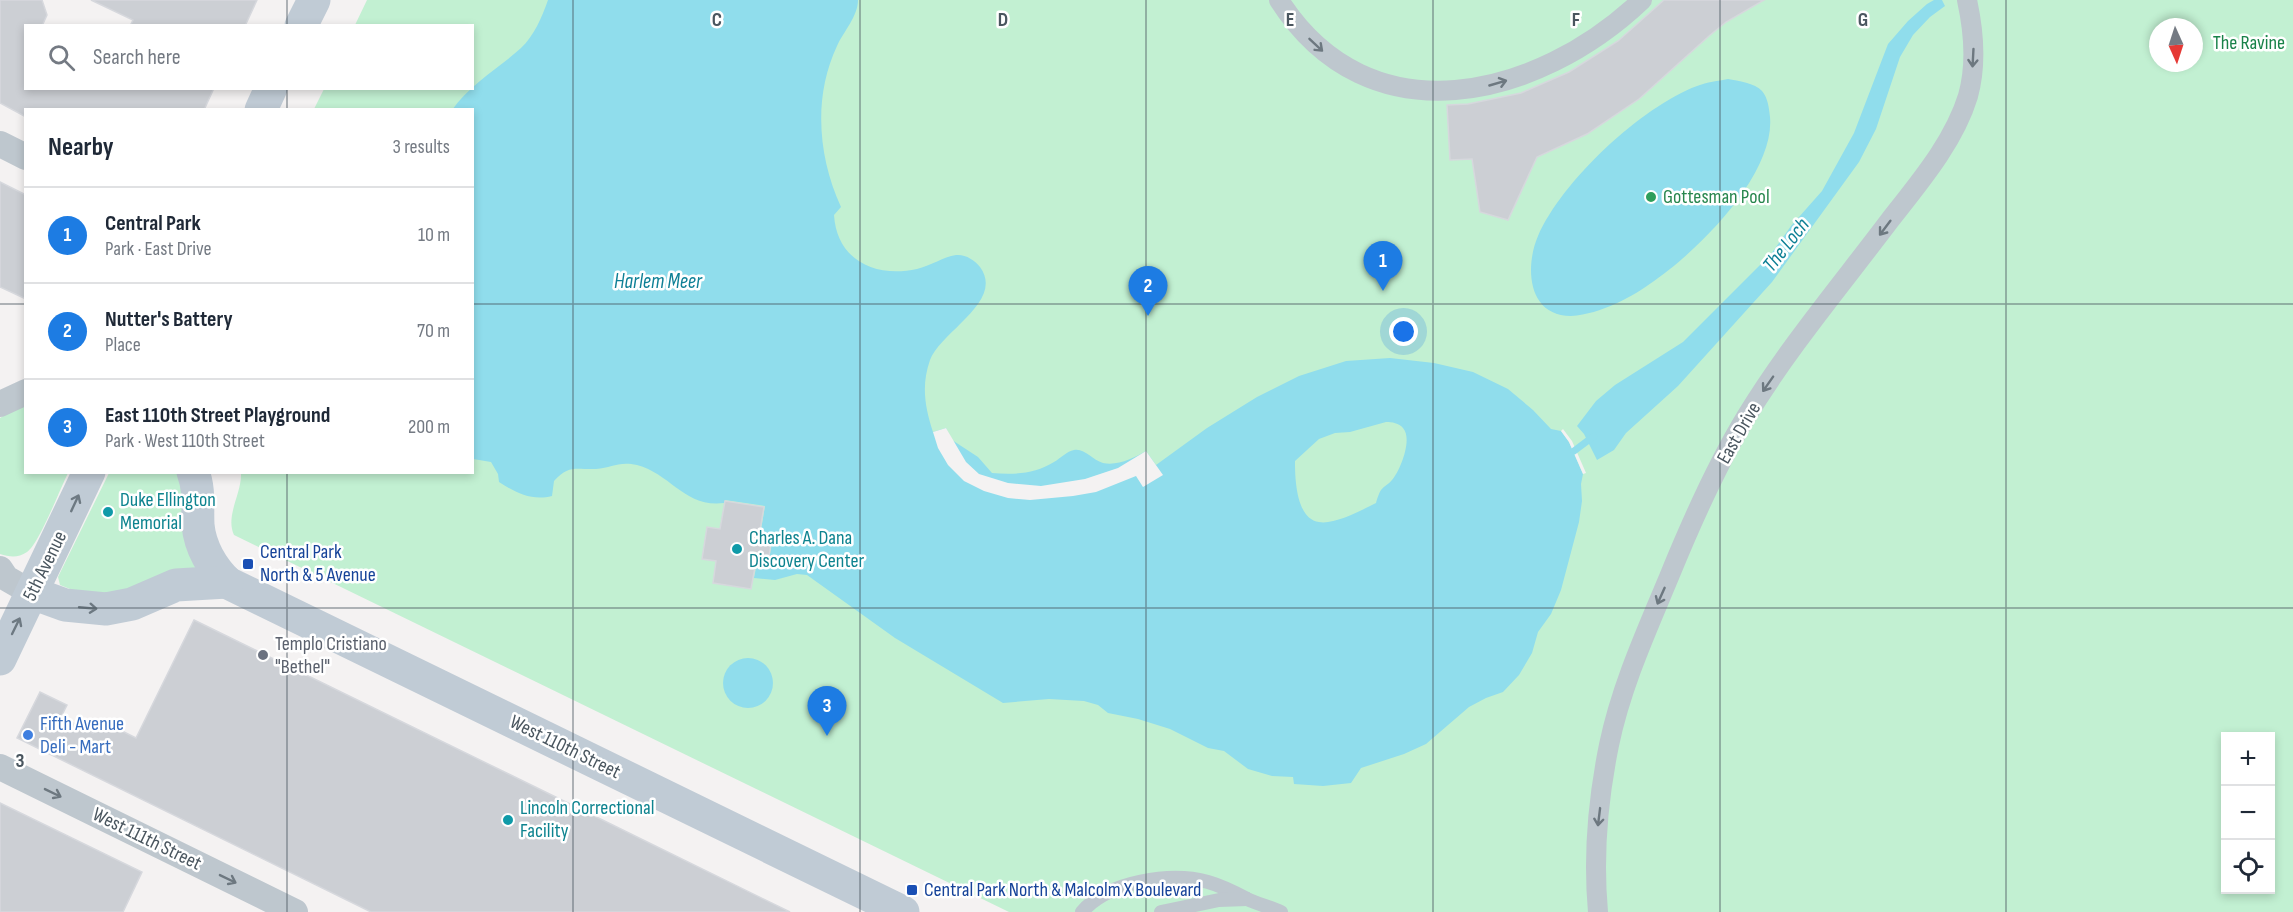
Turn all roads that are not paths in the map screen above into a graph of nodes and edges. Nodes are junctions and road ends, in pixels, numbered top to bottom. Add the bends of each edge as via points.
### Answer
1 (314, 0) edge
2 (1279, 0) edge
3 (1642, 0) edge
4 (1967, 0) edge
5 (302, 24) edge
6 (270, 90) edge
7 (262, 108) edge
8 (0, 144) edge
9 (24, 156) edge
10 (24, 393) edge
11 (0, 404) edge
12 (88, 474) edge
13 (194, 474) edge
14 (0, 569) edge
15 (227, 582) junction
16 (32, 593) junction
17 (0, 659) edge
18 (0, 767) edge
19 (1248, 899) junction
20 (295, 912) edge
21 (903, 912) edge
22 (1082, 912) edge
23 (1161, 912) edge
24 (1281, 912) edge
25 (1599, 912) edge

1 - 5 main road
2 -> 3 street via 1316,46 1351,70 1392,86 1441,92 1487,86 1560,60
4 -> 25 street, East Drive via 1974,58 1968,96 1960,115 1909,196 1746,417 1705,495 1647,626 1609,743 1597,851
6 - 7 main road
8 - 9 street
10 - 11 street
16 -> 12 main road, 5th Avenue
13 - 15 main road via 201,538 216,571
14 - 16 street via 6,578
16 -> 15 main road via 65,605 106,609 132,604 176,585
15 - 21 main road, West 110th Street
17 -> 16 main road, 5th Avenue
18 -> 20 street, West 111th Street
19 - 22 lane via 1206,881 1157,879 1119,888
19 - 23 lane via 1219,900
19 - 24 lane

